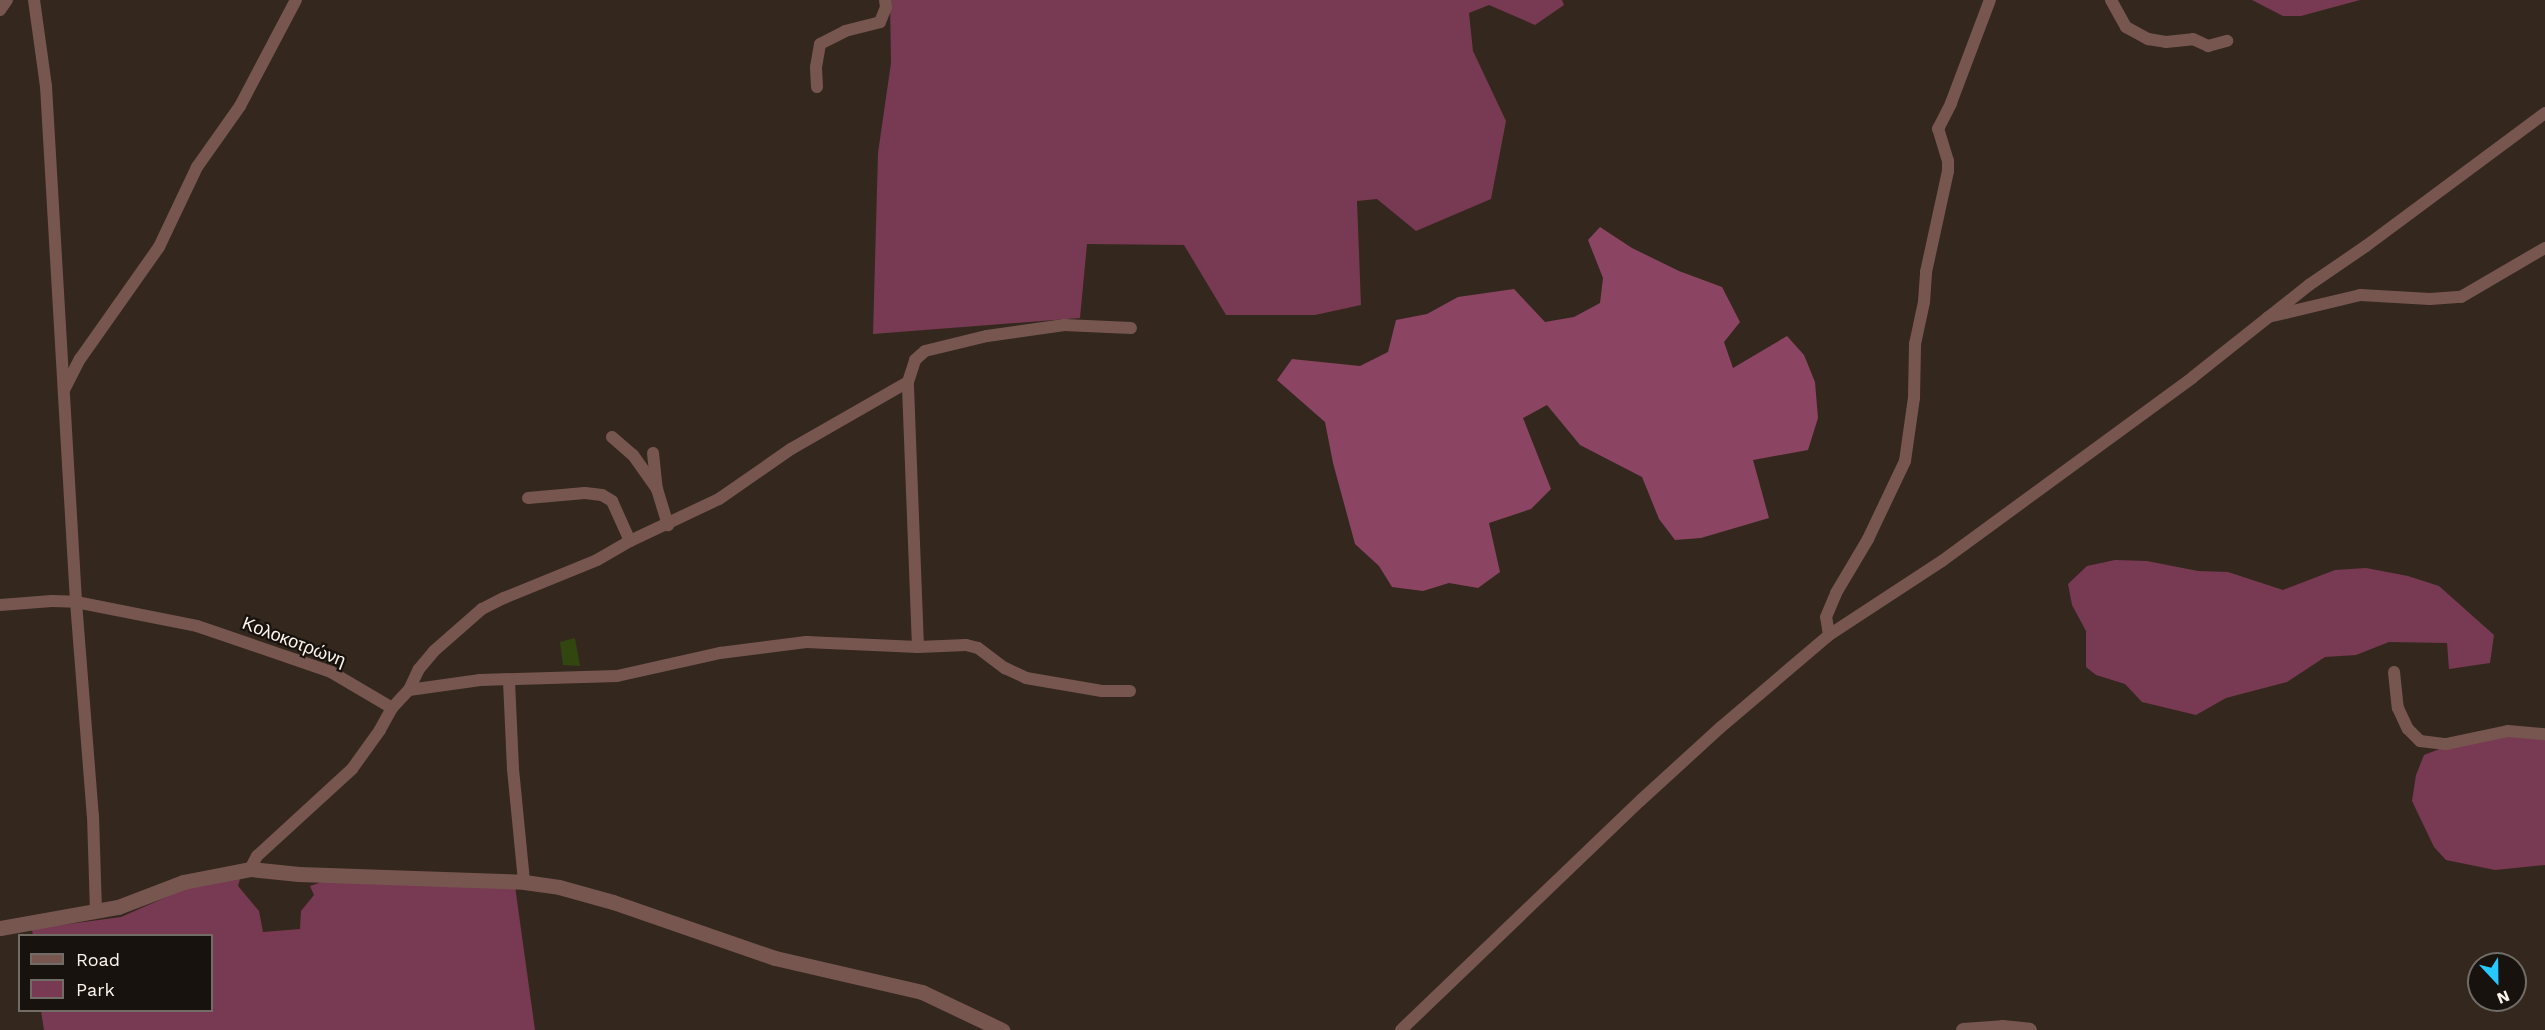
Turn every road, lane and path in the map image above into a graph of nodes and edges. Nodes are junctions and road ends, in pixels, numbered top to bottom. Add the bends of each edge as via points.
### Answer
1 (7, 0) edge
2 (34, 0) edge
3 (296, 0) edge
4 (885, 0) edge
5 (1990, 0) edge
6 (2111, 0) edge
7 (0, 10) edge
8 (2227, 41) dead end
9 (817, 87) dead end
10 (2545, 113) edge
11 (2545, 248) edge
12 (2265, 318) junction
13 (1131, 328) dead end
14 (908, 381) junction
15 (63, 391) junction
16 (612, 437) dead end
17 (652, 453) dead end
18 (657, 489) junction
19 (528, 498) dead end
20 (668, 525) junction
21 (630, 541) junction
22 (76, 603) junction
23 (0, 605) edge
24 (1829, 635) junction
25 (918, 647) junction
26 (2394, 672) dead end
27 (509, 681) junction
28 (409, 690) junction
29 (1130, 691) dead end
30 (392, 708) junction
31 (2545, 734) edge
32 (249, 869) junction
33 (524, 882) junction
34 (96, 910) junction
35 (0, 928) edge
36 (1002, 1030) edge
37 (1401, 1030) edge
38 (1963, 1030) edge
39 (2029, 1030) edge

1 - 7 street
2 - 15 street via 46,86
3 - 15 street via 240,106 197,168 159,247
4 - 9 street via 880,22 845,31 820,45
5 - 24 street via 1938,129 1948,171 1915,344 1914,398 1905,461 1868,539 1836,593 1826,616
6 - 8 street via 2127,27 2148,39 2193,39 2208,46
10 - 12 street
11 - 12 street via 2460,297 2360,296
12 - 24 street via 2193,377 1942,561
13 - 14 street via 1064,325 934,348 917,355
14 - 20 street via 791,449 719,499
14 - 25 street
15 - 22 street
16 - 18 street via 633,455
17 - 18 street
18 - 20 street
19 - 21 street via 602,495 612,501
20 - 21 street
21 - 28 street via 597,560 482,609 434,651
22 - 23 street, Κολοκοτρώνη
22 - 30 street, Κολοκοτρώνη via 226,635 331,672
22 - 34 street via 93,816
24 - 37 street via 1657,785
25 - 27 street via 806,642 720,653 617,676
25 - 29 street via 966,645 978,648 1026,678 1102,691
26 - 31 street via 2398,708 2408,729 2420,741 2458,742 2508,731
27 - 28 street
27 - 33 street
28 - 30 street
30 - 32 street via 352,769 265,848
32 - 33 street
32 - 34 street via 183,882 137,901
33 - 36 street via 612,902 776,958 922,992
34 - 35 street
38 - 39 street

